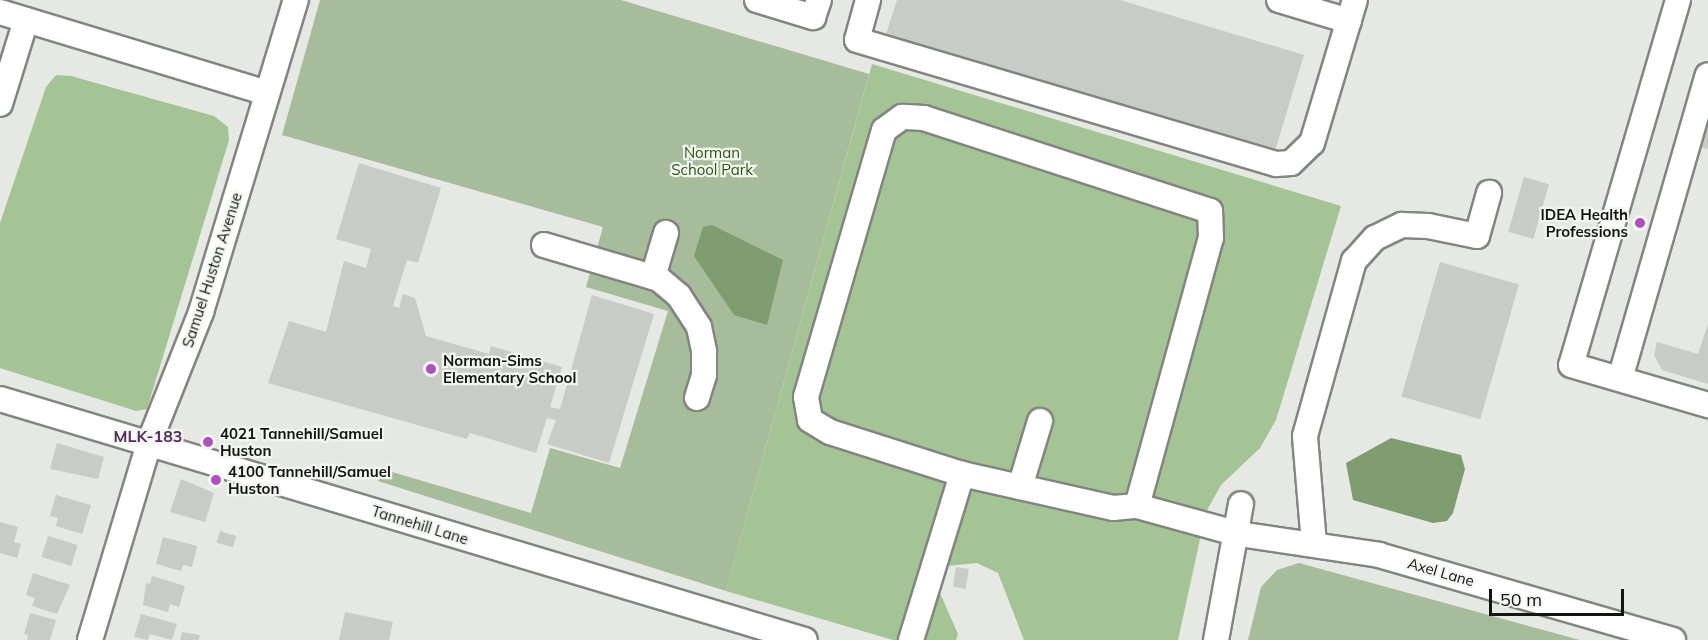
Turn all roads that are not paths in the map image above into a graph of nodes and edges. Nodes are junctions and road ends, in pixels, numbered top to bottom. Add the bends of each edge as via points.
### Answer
1 (296, 0) edge
2 (757, 0) edge
3 (819, 0) edge
4 (868, 0) edge
5 (1279, 0) edge
6 (1678, 0) edge
7 (1352, 10) edge
8 (0, 12) edge
9 (26, 20) junction
10 (1708, 75) edge
11 (267, 93) junction
12 (0, 104) edge
13 (1489, 194) dead end
14 (666, 233) dead end
15 (544, 245) dead end
16 (653, 278) junction
17 (1620, 379) junction
18 (697, 398) dead end
19 (0, 399) edge
20 (1708, 405) edge
21 (1040, 421) dead end
22 (148, 443) junction
23 (962, 474) junction
24 (1020, 487) junction
25 (1241, 504) dead end
26 (1137, 507) junction
27 (1239, 534) junction
28 (1314, 544) junction
29 (90, 640) edge
30 (805, 640) edge
31 (911, 640) edge
32 (1216, 640) edge
33 (1673, 640) edge

1 - 11 street, Samuel Huston Avenue
2 - 3 street via 813,17
4 - 7 street via 857,40 1276,164 1291,163 1312,143
5 - 7 street
6 - 17 street via 1571,364
8 - 9 street
9 - 11 street
9 - 12 street
10 - 17 street
11 - 22 street, Samuel Huston Avenue via 201,312
13 - 28 street via 1477,236 1428,225 1402,225 1376,238 1354,261 1305,436
14 - 16 street
15 - 16 street
16 - 18 street via 680,296 699,327 704,375
17 - 20 street
19 - 22 street, Tannehill Lane
21 - 24 street
22 - 29 street, Samuel Huston Avenue
22 - 30 street, Tannehill Lane
23 - 24 street, Axel Lane
23 - 26 street, Axel Lane via 830,432 810,420 806,397 884,130 902,117 924,118 1210,211 1211,238
23 - 31 street
24 - 26 street, Axel Lane via 1113,508
25 - 27 street
26 - 27 street, Axel Lane
27 - 28 street, Axel Lane
27 - 32 street
28 - 33 street, Axel Lane via 1379,555

